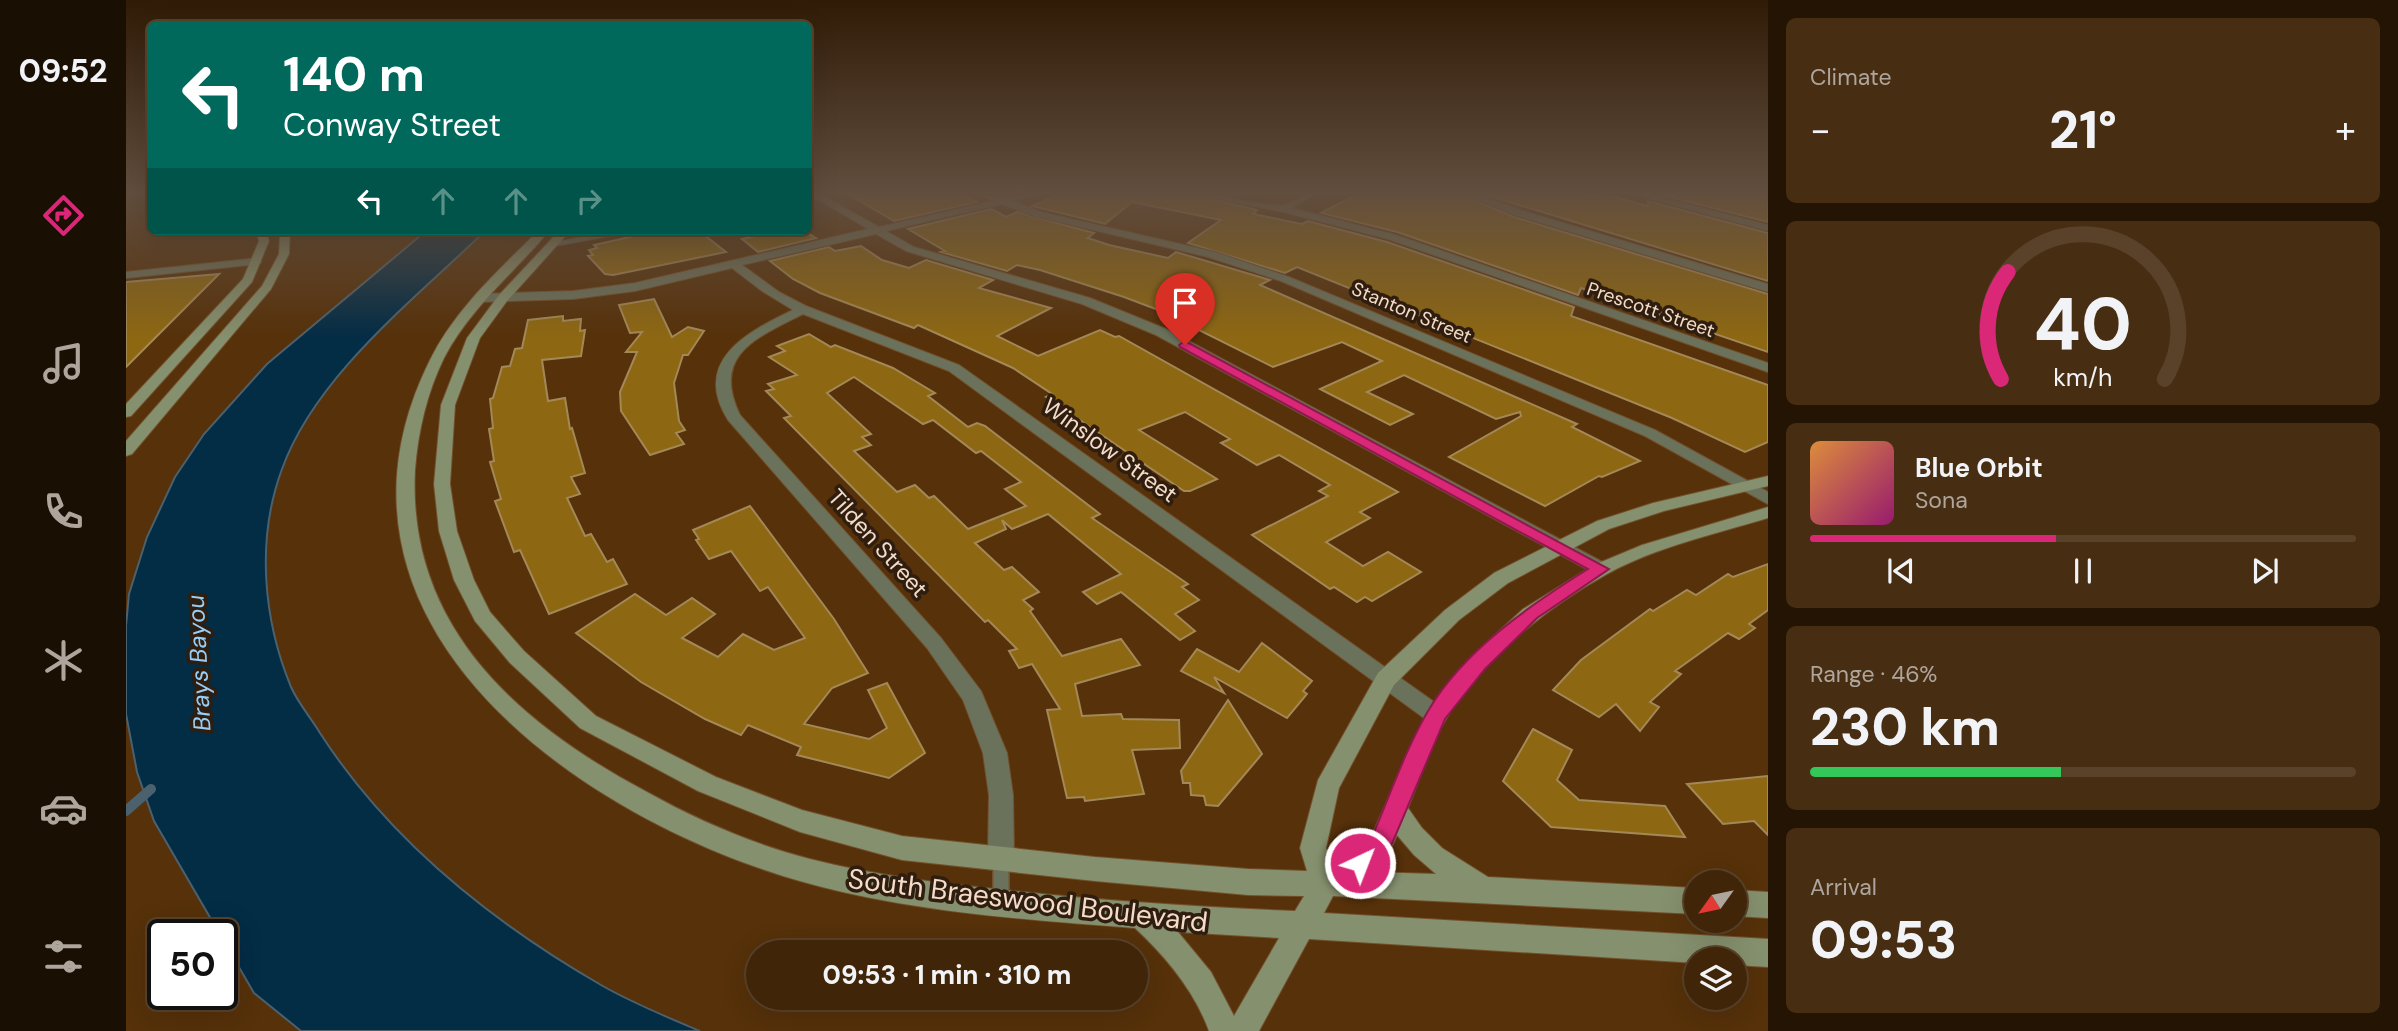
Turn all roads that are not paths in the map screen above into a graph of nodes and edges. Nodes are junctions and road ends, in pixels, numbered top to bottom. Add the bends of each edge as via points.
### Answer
1 (264, 242) edge
2 (285, 242) edge
3 (546, 242) edge
4 (549, 242) edge
5 (828, 242) edge
6 (896, 242) edge
7 (1157, 242) edge
8 (1407, 242) edge
9 (1616, 242) edge
10 (258, 261) junction
11 (734, 264) junction
12 (126, 275) edge
13 (1768, 288) edge
14 (479, 298) junction
15 (503, 298) junction
16 (802, 310) junction
17 (240, 318) junction
18 (210, 321) junction
19 (1768, 368) edge
20 (126, 413) edge
21 (126, 451) edge
22 (1768, 481) edge
23 (1745, 484) junction
24 (1768, 499) edge
25 (1768, 512) edge
26 (1558, 545) junction
27 (1601, 569) junction
28 (1386, 679) junction
29 (1436, 715) junction
30 (1396, 809) junction
31 (1001, 857) junction
32 (1325, 885) junction
33 (1488, 891) junction
34 (1684, 900) edge
35 (1001, 903) junction
36 (1747, 904) edge
37 (1768, 905) edge
38 (1140, 915) junction
39 (1300, 927) junction
40 (1768, 953) edge
41 (1224, 1031) edge
42 (1242, 1031) edge

1 - 10 main road
2 - 17 main road via 279,269
3 - 14 main road, South Braeswood Boulevard
4 - 15 main road, South Braeswood Boulevard
5 - 11 street
6 - 26 street via 1142,323
7 - 23 street, Stanton Street via 1211,254 1285,279 1650,433
8 - 19 street, Prescott Street
9 - 13 street
10 - 12 lane
10 - 18 main road via 248,280
11 - 15 street via 603,292
11 - 16 street, Winslow Street
14 - 15 street
14 - 35 main road, South Braeswood Boulevard via 440,352 426,382 406,464 409,538 419,577 433,614 460,658 554,750 633,798 743,850 806,871 882,888
15 - 31 main road, South Braeswood Boulevard via 474,338 448,405 442,484 448,531 464,580 482,616 517,657 587,722 706,784 800,821 902,848
16 - 28 street, Winslow Street via 954,368
16 - 31 street, Tilden Street via 760,331 733,354 720,387 724,402 934,643 973,697 995,753 1001,795
17 - 18 main road
17 - 21 main road
18 - 20 main road
22 - 23 main road
23 - 24 street, Stanton Street
23 - 26 main road via 1603,525
25 - 27 main road via 1648,549
26 - 27 street
26 - 28 main road via 1501,578 1452,615
27 - 29 main road via 1530,614 1478,663
28 - 29 street, Winslow Street
28 - 32 main road via 1327,787 1313,848
29 - 30 main road
30 - 32 main road via 1377,852
30 - 33 main road via 1419,846
31 - 32 main road, South Braeswood Boulevard via 1096,869
31 - 35 lane
32 - 33 main road, South Braeswood Boulevard
32 - 39 main road
33 - 34 main road, South Braeswood Boulevard
35 - 38 main road, South Braeswood Boulevard
36 - 37 main road
38 - 39 main road, South Braeswood Boulevard
38 - 41 main road via 1181,953
39 - 40 main road, South Braeswood Boulevard
39 - 42 main road

